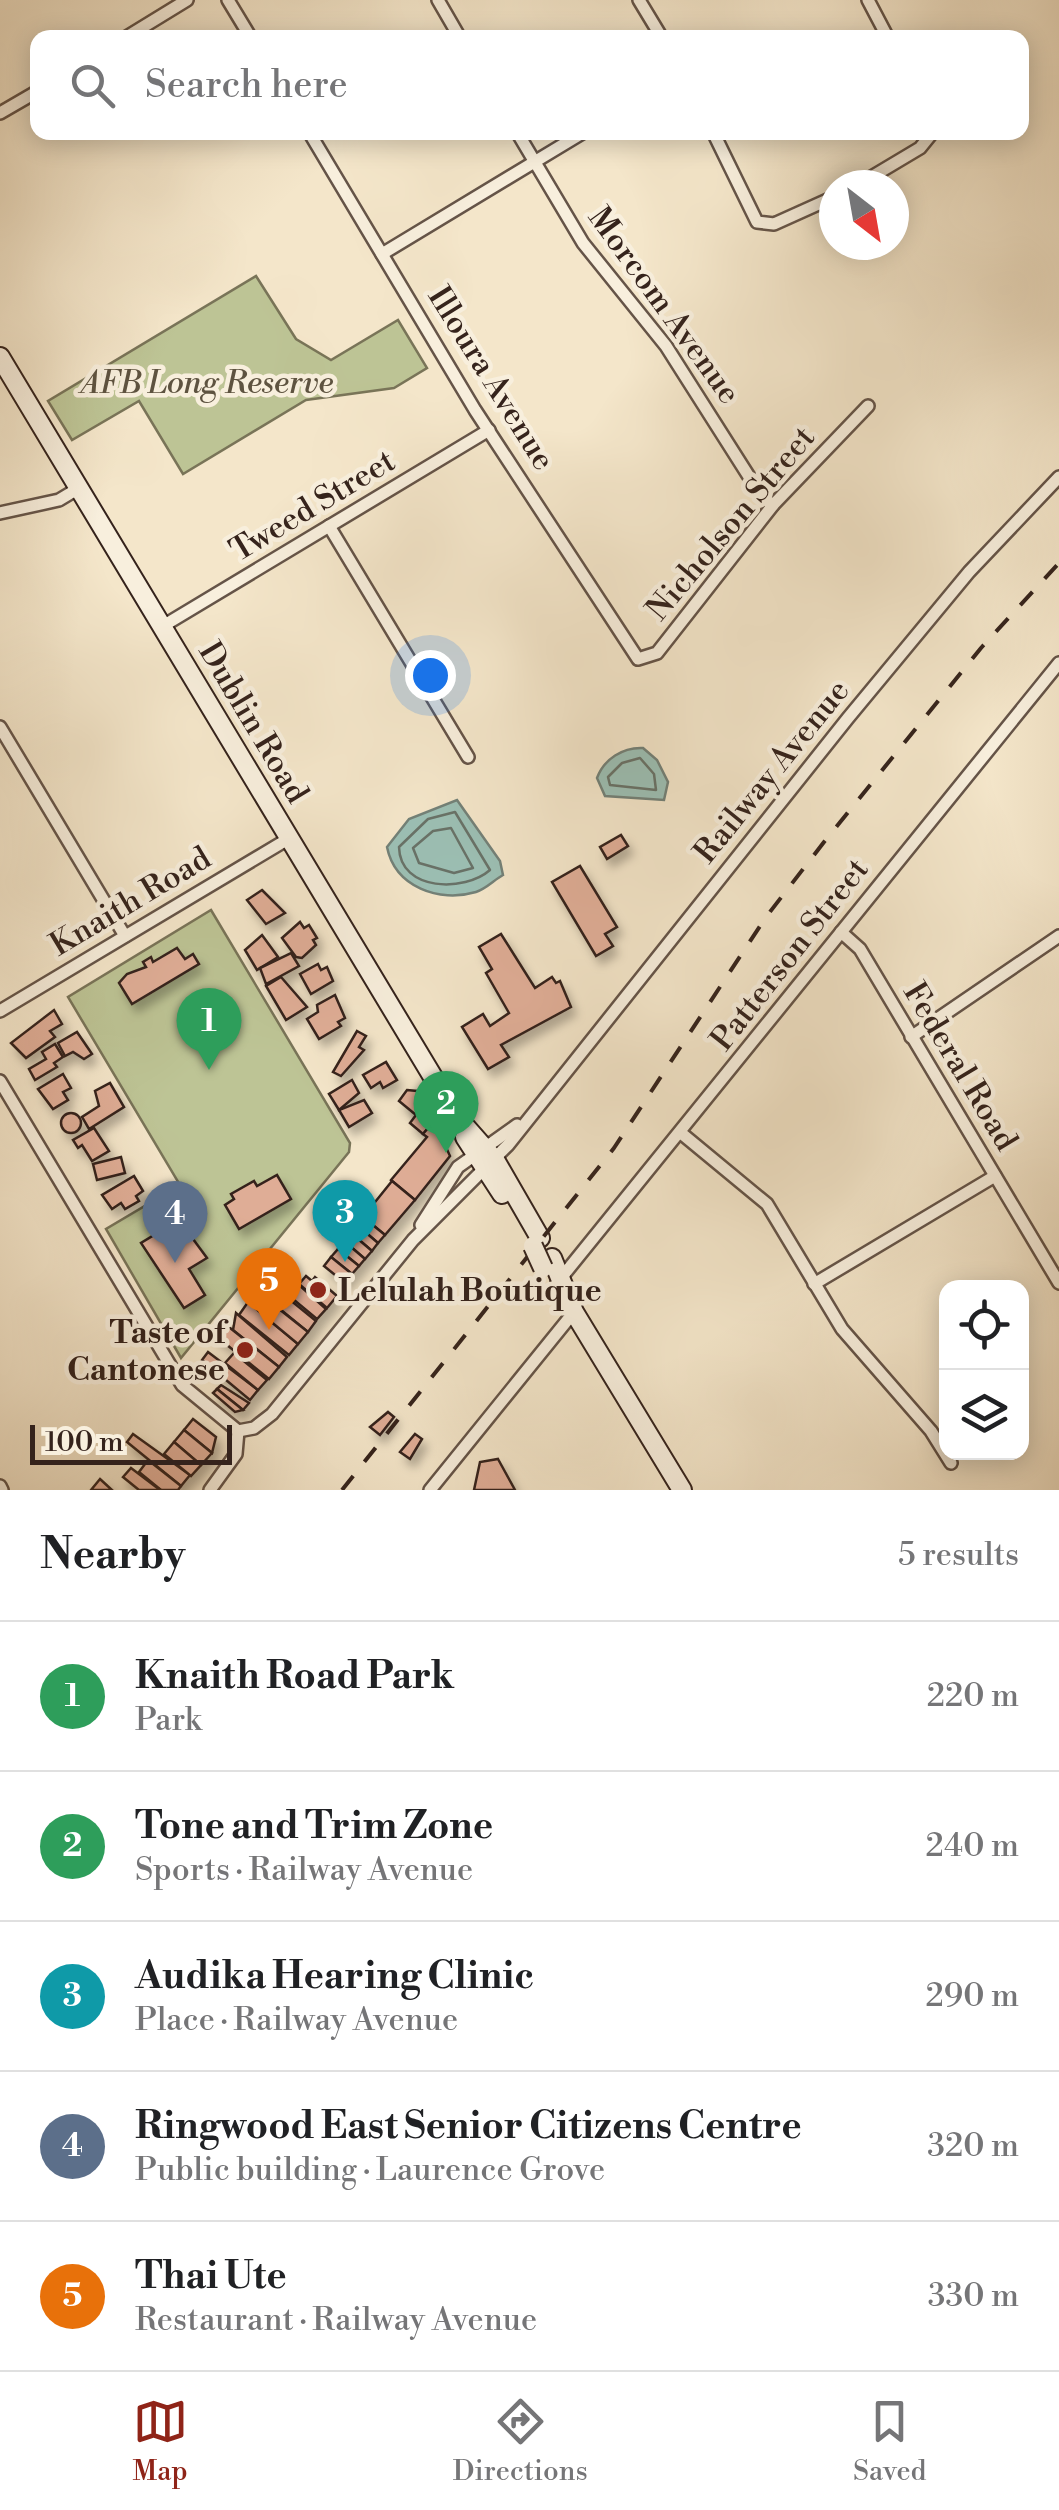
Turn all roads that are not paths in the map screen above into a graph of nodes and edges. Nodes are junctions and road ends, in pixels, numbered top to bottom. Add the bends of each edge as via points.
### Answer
1 (187, 0) edge
2 (228, 0) edge
3 (438, 0) edge
4 (639, 0) edge
5 (868, 0) edge
6 (138, 30) edge
7 (246, 30) edge
8 (455, 30) edge
9 (657, 30) edge
10 (884, 30) edge
11 (30, 96) edge
12 (0, 113) edge
13 (313, 140) edge
14 (522, 140) edge
15 (571, 140) edge
16 (717, 140) edge
17 (927, 140) edge
18 (535, 162) junction
19 (883, 170) edge
20 (819, 204) edge
21 (382, 254) junction
22 (0, 357) edge
23 (868, 406) dead end
24 (489, 430) junction
25 (1059, 477) edge
26 (79, 488) junction
27 (774, 505) junction
28 (0, 514) edge
29 (329, 526) junction
30 (163, 626) junction
31 (630, 652) joint
32 (1059, 663) edge
33 (0, 726) edge
34 (468, 757) dead end
35 (288, 839) junction
36 (841, 932) junction
37 (125, 936) junction
38 (1059, 936) edge
39 (0, 1011) edge
40 (912, 1037) junction
41 (0, 1081) edge
42 (682, 1133) junction
43 (484, 1157) junction
44 (994, 1176) junction
45 (558, 1282) junction
46 (1059, 1283) edge
47 (814, 1284) junction
48 (573, 1311) junction
49 (238, 1431) junction
50 (951, 1463) dead end
51 (210, 1490) edge
52 (430, 1490) edge
53 (682, 1490) edge

1 - 6 street
2 - 7 street
3 - 8 street
4 - 9 street
5 - 10 street
11 - 12 street
13 - 21 street, Illoura Avenue
14 - 18 street, Morcom Avenue
15 - 18 street
16 - 20 street via 757,222 774,224
17 - 19 street
18 - 21 street
18 - 27 street, Morcom Avenue via 584,242 666,346 762,497
21 - 24 street, Illoura Avenue
22 - 26 main road, Dublin Road
23 - 27 street, Nicholson Street
24 - 29 street, Tweed Street
24 - 31 street, Illoura Avenue
25 - 43 street, Railway Avenue via 957,587 535,1109
26 - 28 street via 59,500
26 - 30 main road, Dublin Road
27 - 31 street, Nicholson Street via 657,652 645,660
29 - 30 street, Tweed Street
29 - 34 street
30 - 35 main road, Dublin Road
32 - 36 street, Patterson Street
33 - 37 street
35 - 37 street, Knaith Road
35 - 43 main road, Dublin Road
36 - 40 street, Federal Road via 860,949
36 - 42 street, Patterson Street
37 - 39 street, Knaith Road
38 - 40 street
40 - 44 street, Federal Road
41 - 49 street via 182,1384
42 - 45 street, Patterson Street
42 - 47 street via 767,1204
43 - 45 main road, Dublin Road, bridge
43 - 49 street, Railway Avenue via 458,1167 413,1240 272,1414
44 - 46 street, Federal Road
44 - 47 street
45 - 48 main road, Dublin Road
47 - 50 street via 848,1337 932,1431
48 - 52 street
48 - 53 main road, Dublin Road
49 - 51 street via 236,1454

